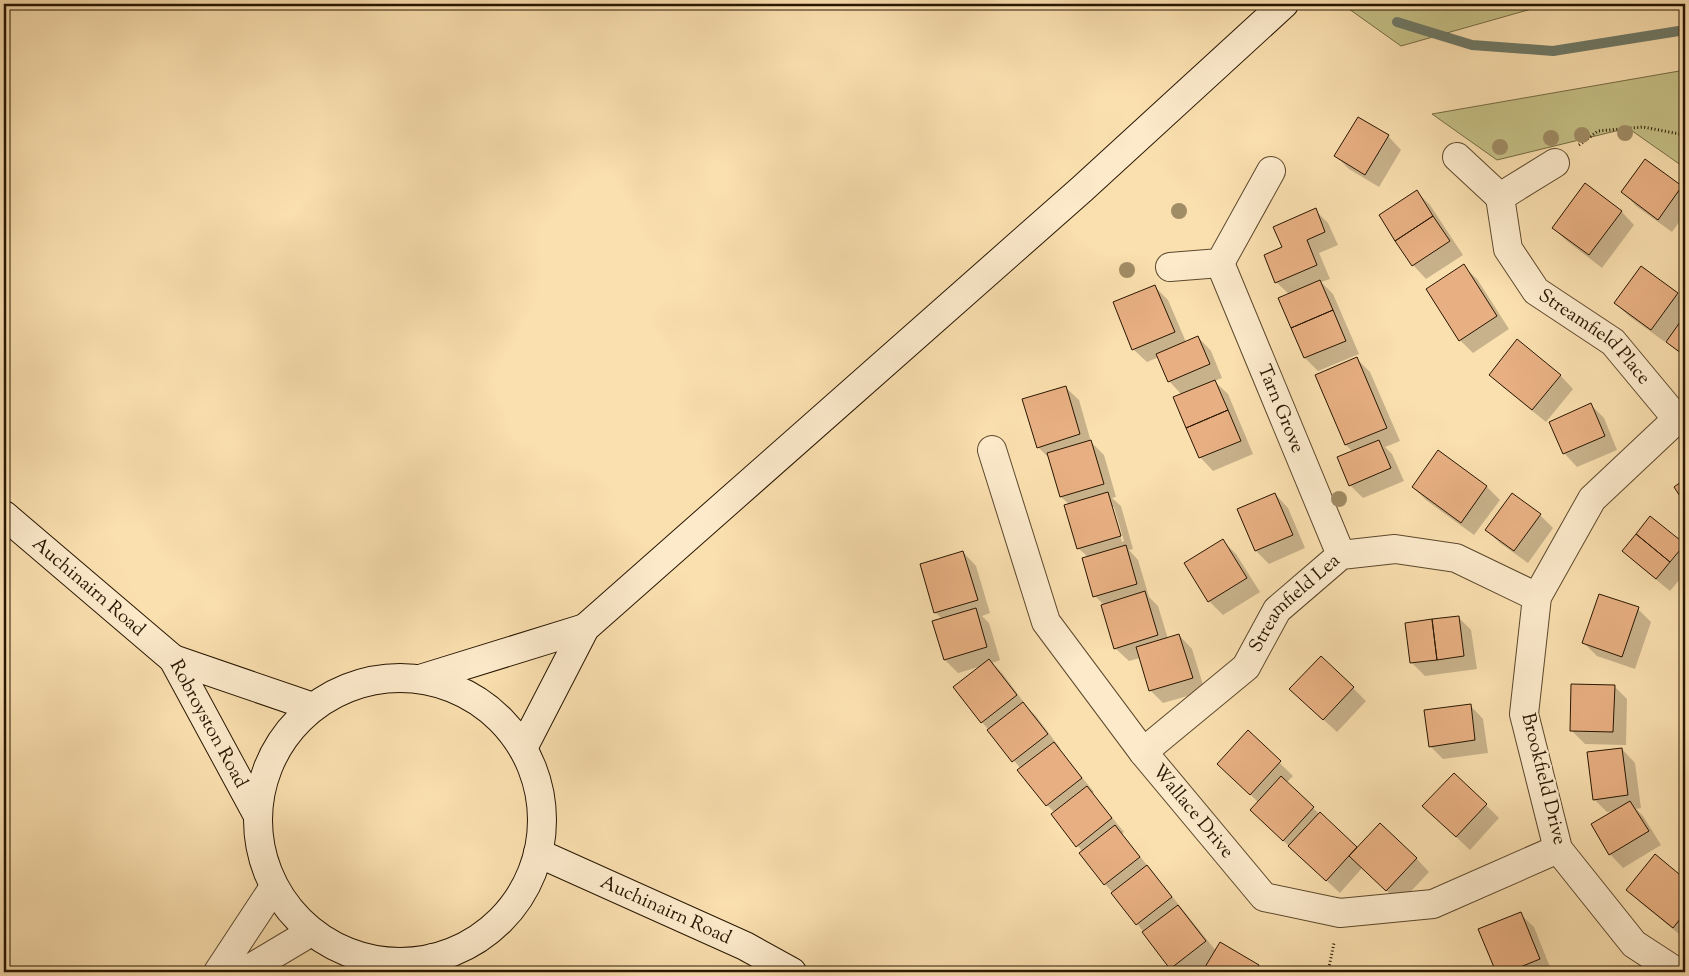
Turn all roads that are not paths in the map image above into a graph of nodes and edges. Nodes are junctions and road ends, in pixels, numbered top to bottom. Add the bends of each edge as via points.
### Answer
1 (1284, 4) edge
2 (1457, 157) dead end
3 (1555, 163) road end
4 (1271, 171) dead end
5 (1500, 196) junction
6 (1220, 262) junction
7 (1170, 267) dead end
8 (1681, 417) edge
9 (992, 450) dead end
10 (4, 515) edge
11 (1340, 555) junction
12 (1537, 597) junction
13 (585, 628) junction
14 (173, 660) junction
15 (420, 679) junction
16 (313, 707) junction
17 (522, 748) junction
18 (1144, 752) junction
19 (257, 814) junction
20 (1558, 849) junction
21 (538, 852) junction
22 (274, 886) junction
23 (311, 932) junction
24 (435, 965) edge
25 (218, 972) edge
26 (244, 972) edge
27 (792, 972) edge
28 (1677, 972) edge

1 - 13 street via 1082,189
2 - 5 street
3 - 5 street
4 - 6 street
5 - 8 street, Streamfield Place via 1508,250 1536,291 1613,342
6 - 7 street
6 - 11 street, Tarn Grove
8 - 12 street, Brookfield Drive via 1592,499
9 - 18 street, Wallace Drive via 1046,622
10 - 14 street, Auchinairn Road
11 - 12 street, Streamfield Lea via 1395,549 1456,558
11 - 18 street, Streamfield Lea via 1277,610 1246,667
12 - 20 street, Brookfield Drive via 1524,714
13 - 15 street
13 - 17 street
14 - 16 street, Robroyston Road
14 - 19 street, Robroyston Road
15 - 16 street via 383,678 346,688
15 - 17 street via 461,691 496,715
16 - 19 street via 280,743 265,773
17 - 21 street via 537,781 542,816
18 - 20 street, Wallace Drive via 1264,897 1340,913 1433,904
19 - 22 street via 261,851
20 - 28 street, Brookfield Drive via 1634,944
21 - 24 street via 524,889 501,920
21 - 27 street, Auchinairn Road via 745,946
22 - 23 street via 290,911
22 - 25 street
23 - 24 street via 349,953 391,962
23 - 26 street

